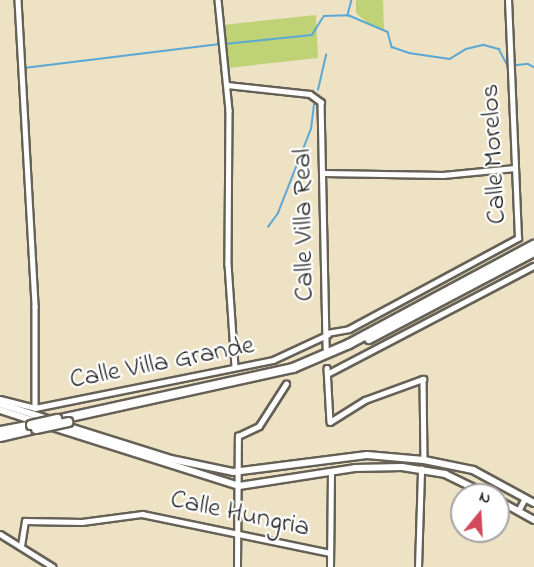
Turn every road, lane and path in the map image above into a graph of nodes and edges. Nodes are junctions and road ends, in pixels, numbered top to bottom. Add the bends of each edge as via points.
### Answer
1 (18, 0) edge
2 (218, 0) edge
3 (508, 0) edge
4 (227, 85) junction
5 (515, 168) junction
6 (324, 173) junction
7 (518, 238) joint
8 (534, 245) edge
9 (534, 252) edge
10 (534, 266) edge
11 (327, 334) junction
12 (326, 348) dead end
13 (235, 366) junction
14 (327, 368) dead end
15 (327, 375) junction
16 (286, 384) dead end
17 (0, 402) edge
18 (35, 408) junction
19 (0, 410) edge
20 (65, 420) junction
21 (34, 427) junction
22 (0, 432) edge
23 (0, 437) edge
24 (424, 460) junction
25 (421, 469) junction
26 (240, 472) junction
27 (331, 472) junction
28 (463, 483) edge
29 (239, 486) junction
30 (525, 498) junction
31 (534, 503) edge
32 (510, 507) edge
33 (518, 511) junction
34 (534, 520) edge
35 (237, 532) junction
36 (0, 534) edge
37 (21, 546) junction
38 (330, 553) junction
39 (53, 567) edge
40 (237, 567) edge
41 (330, 567) edge
42 (418, 567) edge

1 - 18 street via 35,308
2 - 4 street
3 - 5 street, Calle Morelos
4 - 6 street, Calle Villa Real via 310,94 321,102
4 - 13 street via 230,301
5 - 6 street via 419,175
5 - 7 street, Calle Morelos
6 - 11 street, Calle Villa Real
7 - 11 street, Calle Villa Grande via 349,329
8 - 20 highway via 348,344 293,368
9 - 20 highway via 351,348 296,372
10 - 15 street via 390,338
11 - 12 street, Calle Villa Real
11 - 13 street, Calle Villa Grande via 284,357
13 - 18 street, Calle Villa Grande
14 - 15 street
15 - 24 street via 330,422 365,400 423,379
16 - 26 street via 259,426 238,436
17 - 18 street, Calle Villa Grande
17 - 26 main road via 171,459
19 - 29 main road
20 - 21 highway, bridge
21 - 22 highway
21 - 23 highway
24 - 26 main road via 366,455
24 - 30 main road via 473,470
25 - 27 main road via 378,466
25 - 28 main road
25 - 42 street
26 - 29 street
27 - 29 main road
27 - 38 street
29 - 35 street
30 - 31 main road
30 - 33 main road
32 - 33 main road
33 - 34 main road
35 - 37 street, Calle Hungria via 142,514 82,522 25,521
35 - 38 street, Calle Hungria
35 - 40 street
36 - 37 street
37 - 39 street
38 - 41 street

